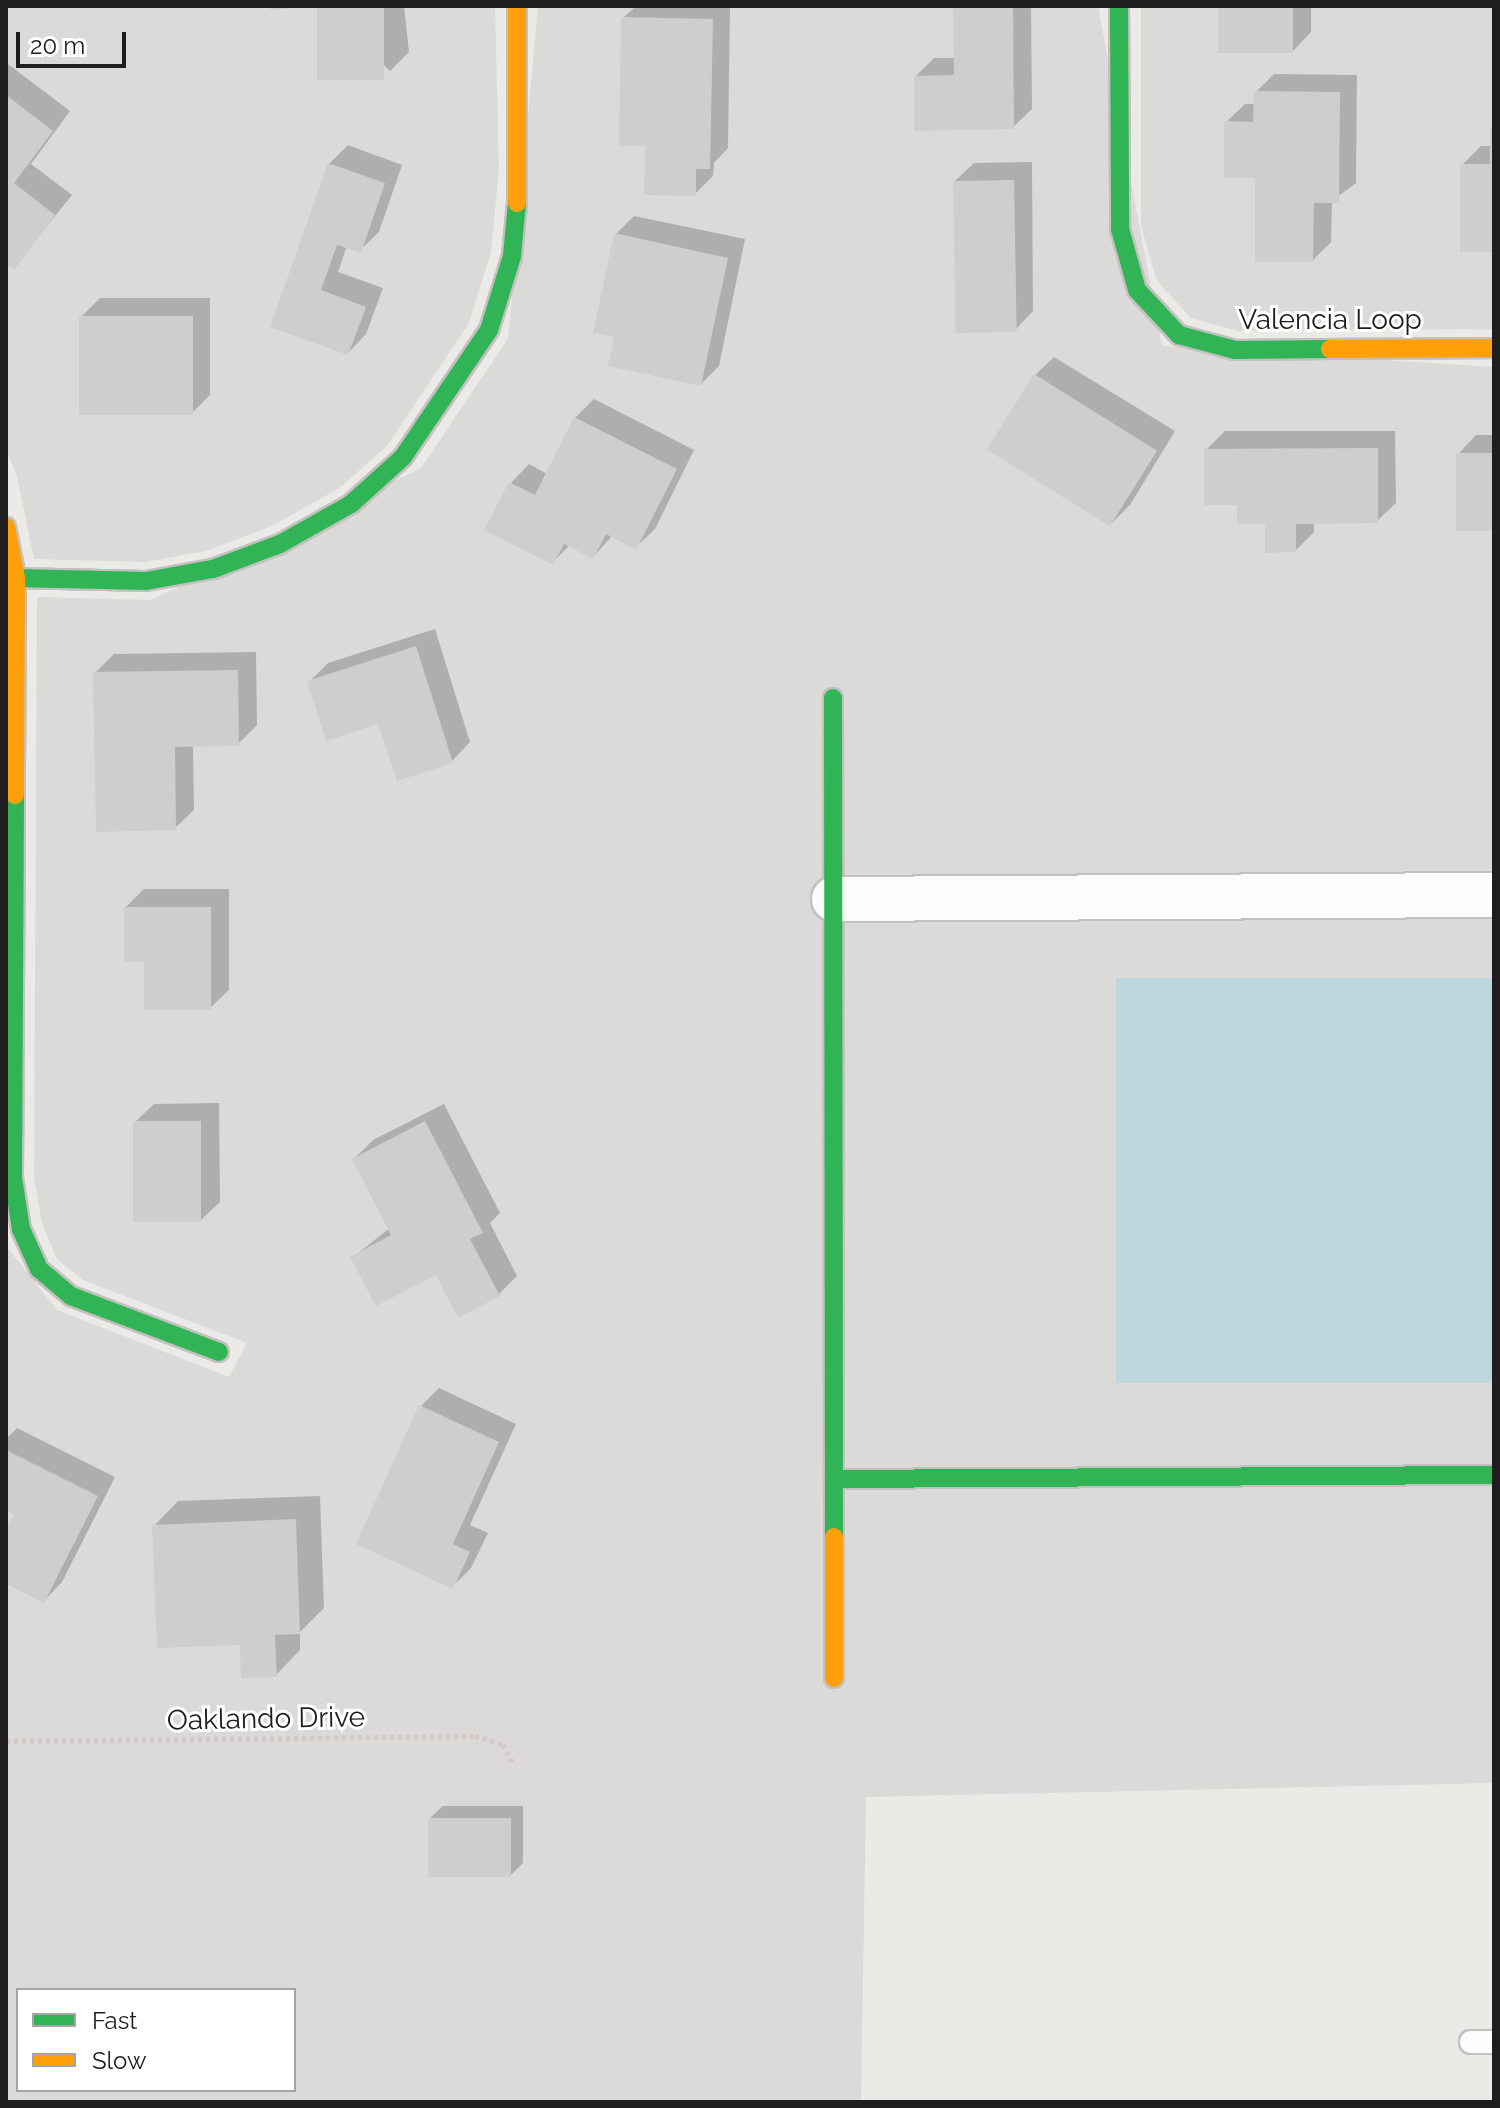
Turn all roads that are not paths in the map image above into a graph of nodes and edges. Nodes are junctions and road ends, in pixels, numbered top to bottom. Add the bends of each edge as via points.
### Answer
1 (517, 6) edge
2 (1119, 6) edge
3 (1494, 348) edge
4 (6, 527) edge
5 (16, 578) junction
6 (833, 698) dead end
7 (1494, 895) edge
8 (834, 899) junction
9 (219, 1352) dead end
10 (1494, 1475) edge
11 (834, 1479) junction
12 (834, 1678) dead end
13 (1471, 2042) dead end
14 (1494, 2042) edge

1 - 5 street via 520,170 512,256 489,330 403,457 351,504 280,544 213,569 146,581
2 - 3 street, Valencia Loop via 1120,229 1137,290 1179,335 1235,350
4 - 5 street
5 - 9 street via 13,1178 21,1229 39,1269 71,1296
6 - 8 street
7 - 8 street
8 - 11 street
10 - 11 street
11 - 12 street
13 - 14 lane

